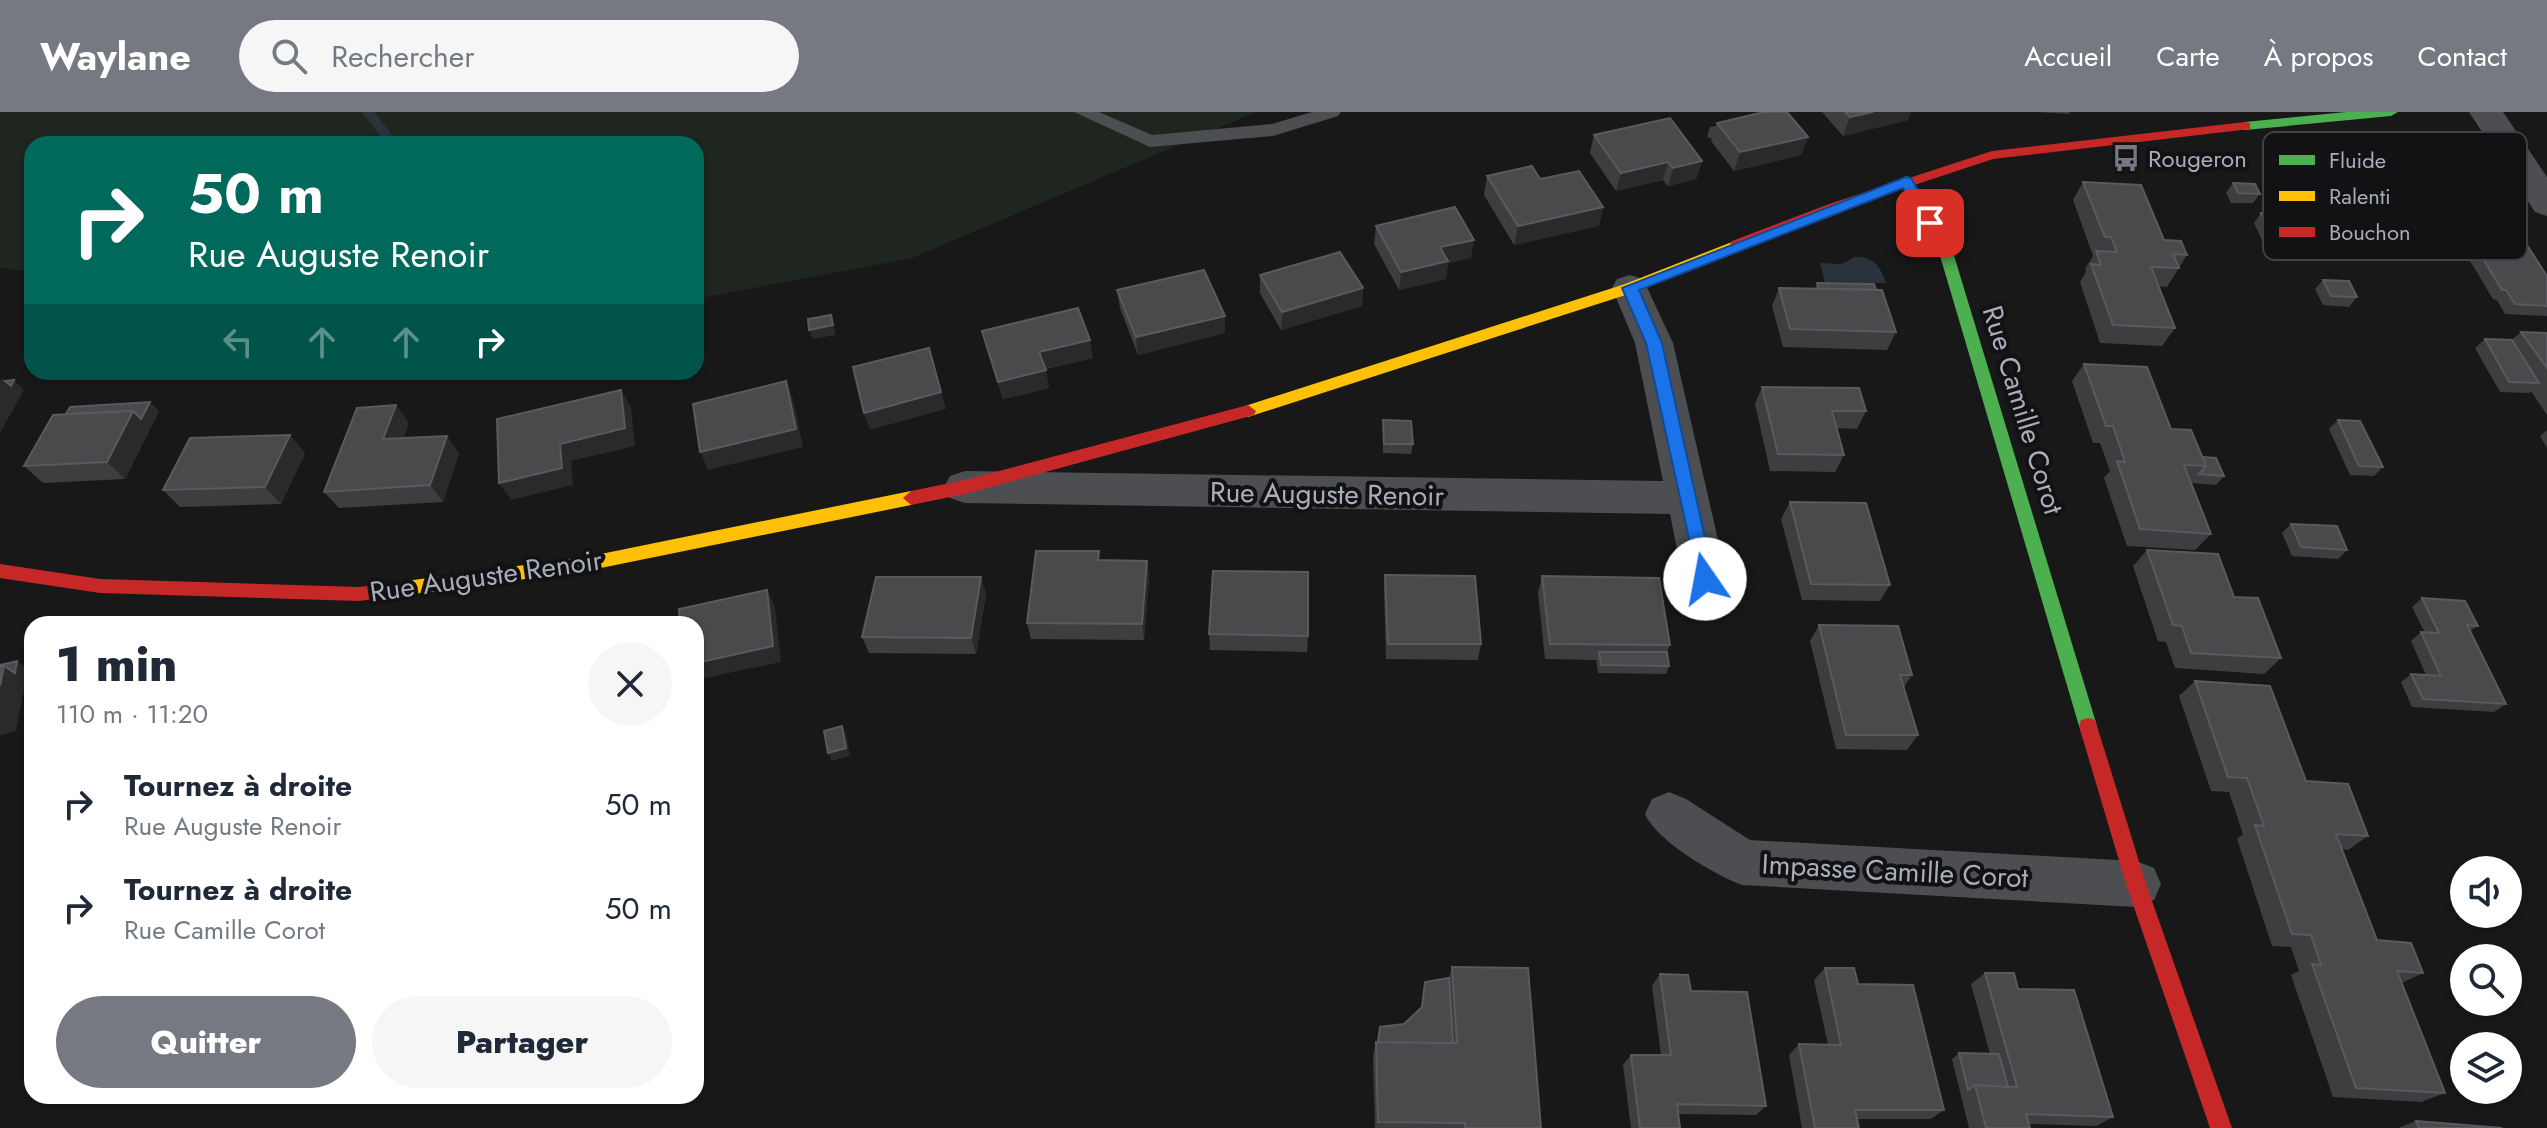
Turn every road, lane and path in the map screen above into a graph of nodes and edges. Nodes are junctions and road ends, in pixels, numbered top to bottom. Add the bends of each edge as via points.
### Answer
1 (1083, 112) edge
2 (1332, 112) edge
3 (2391, 112) edge
4 (2486, 112) edge
5 (2499, 132) edge
6 (2527, 174) edge
7 (1906, 181) junction
8 (2547, 204) edge
9 (1630, 288) junction
10 (965, 487) junction
11 (1689, 498) junction
12 (0, 571) edge
13 (1705, 579) dead end
14 (1669, 814) dead end
15 (2136, 884) junction
16 (2221, 1128) edge

1 - 2 lane via 1150,141 1273,130
3 - 7 street via 2090,141 1992,155
4 - 5 street
6 - 8 street
7 - 9 street, Rue Auguste Renoir
7 - 15 street, Rue Camille Corot via 1945,249
9 - 10 street, Rue Auguste Renoir via 1296,398
9 - 11 street via 1654,343
10 - 11 street, Rue Auguste Renoir
10 - 12 street, Rue Auguste Renoir via 591,563 359,594 100,586
11 - 13 street
14 - 15 street, Impasse Camille Corot via 1742,862
15 - 16 street, Rue Camille Corot

